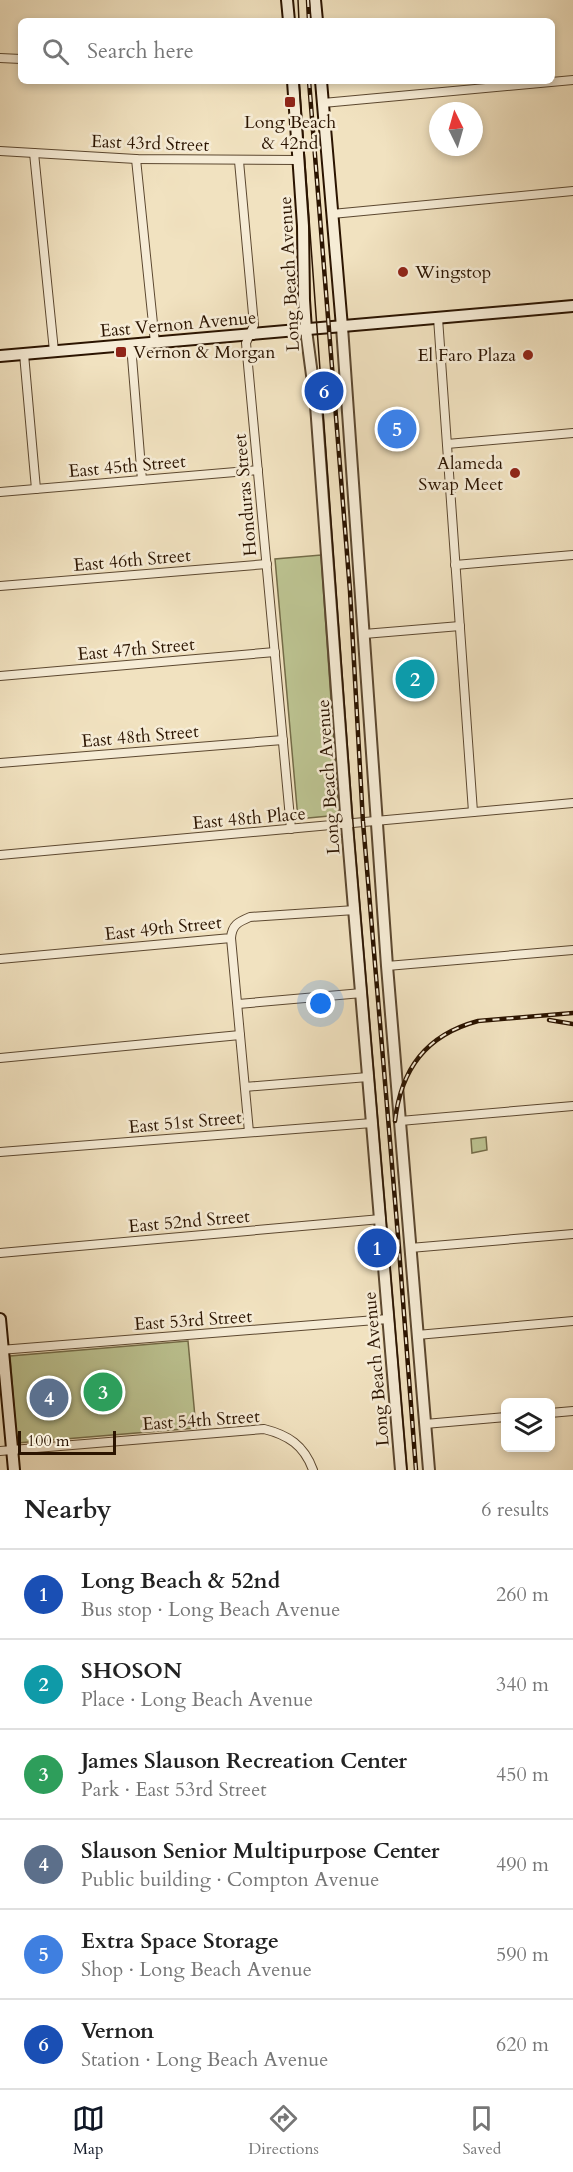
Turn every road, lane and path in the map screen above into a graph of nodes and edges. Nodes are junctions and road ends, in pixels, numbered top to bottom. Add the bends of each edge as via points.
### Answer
1 (287, 0) edge
2 (315, 0) edge
3 (289, 18) edge
4 (317, 18) edge
5 (0, 58) edge
6 (18, 59) edge
7 (573, 80) edge
8 (555, 82) edge
9 (293, 84) edge
10 (321, 84) edge
11 (530, 84) edge
12 (323, 103) junction
13 (0, 151) edge
14 (34, 153) junction
15 (136, 159) junction
16 (299, 160) junction
17 (239, 161) junction
18 (573, 191) edge
19 (333, 214) junction
20 (573, 306) edge
21 (438, 318) junction
22 (342, 327) junction
23 (306, 330) junction
24 (250, 335) junction
25 (155, 343) junction
26 (131, 345) junction
27 (54, 351) junction
28 (24, 354) junction
29 (0, 356) edge
30 (573, 433) edge
31 (447, 444) junction
32 (258, 470) junction
33 (142, 480) junction
34 (36, 489) junction
35 (0, 492) edge
36 (573, 555) edge
37 (267, 564) junction
38 (455, 565) junction
39 (0, 586) edge
40 (460, 626) junction
41 (364, 634) junction
42 (274, 652) junction
43 (0, 676) edge
44 (283, 740) junction
45 (0, 762) edge
46 (573, 802) edge
47 (473, 812) junction
48 (376, 821) junction
49 (347, 824) junction
50 (291, 829) junction
51 (0, 855) edge
52 (355, 910) junction
53 (231, 938) junction
54 (573, 950) edge
55 (0, 959) edge
56 (387, 966) junction
57 (362, 993) junction
58 (238, 1004) junction
59 (240, 1035) junction
60 (0, 1058) edge
61 (368, 1077) junction
62 (245, 1087) junction
63 (573, 1106) edge
64 (400, 1121) junction
65 (372, 1123) junction
66 (249, 1132) junction
67 (0, 1152) edge
68 (381, 1219) junction
69 (573, 1234) edge
70 (410, 1248) junction
71 (0, 1253) edge
72 (0, 1319) edge
73 (388, 1319) junction
74 (573, 1321) edge
75 (417, 1335) junction
76 (2, 1350) edge
77 (573, 1412) edge
78 (555, 1413) edge
79 (501, 1417) edge
80 (425, 1424) junction
81 (12, 1450) junction
82 (0, 1451) edge
83 (14, 1470) edge
84 (313, 1470) edge
85 (400, 1470) edge
86 (429, 1470) edge

1 - 3 street
2 - 4 street
5 - 6 street
7 - 8 street
9 - 16 street, Long Beach Avenue
10 - 12 street
11 - 12 street
12 - 19 street
13 - 14 street, East 43rd Street
14 - 15 street, East 43rd Street
14 - 27 street
15 - 17 street, East 43rd Street
15 - 25 street
16 - 17 street, East 43rd Street
16 - 23 street, Long Beach Avenue
17 - 24 street, Honduras Street via 255,324
18 - 19 street
19 - 22 street
20 - 21 street, East Vernon Avenue
21 - 22 street, East Vernon Avenue
21 - 31 street
22 - 23 street, East Vernon Avenue
22 - 41 street
23 - 24 street, East Vernon Avenue
23 - 49 street, Long Beach Avenue via 316,405
24 - 25 street, East Vernon Avenue
24 - 32 street, Honduras Street via 246,343
25 - 26 street, East Vernon Avenue
26 - 27 street, East Vernon Avenue
26 - 33 street
27 - 28 street, East Vernon Avenue
28 - 29 street, East Vernon Avenue
28 - 34 street
30 - 31 street
31 - 38 street
32 - 33 street, East 45th Street
32 - 37 street, Honduras Street
33 - 34 street, East 45th Street
34 - 35 street, East 45th Street
36 - 38 street
37 - 39 street, East 46th Street
37 - 42 street, Honduras Street
38 - 40 street
40 - 41 street
40 - 47 street
41 - 48 street
42 - 43 street, East 47th Street
42 - 44 street, Honduras Street
44 - 45 street, East 48th Street
44 - 50 street, Honduras Street
46 - 47 street, East 48th Place
47 - 48 street, East 48th Place
48 - 49 street, East 48th Place
48 - 56 street
49 - 50 street, East 48th Place
49 - 52 street, Long Beach Avenue
50 - 51 street, East 48th Place
52 - 53 street, East 49th Street via 249,917 237,922
52 - 57 street, Long Beach Avenue
53 - 55 street, East 49th Street
53 - 58 street
54 - 56 street
56 - 64 street
57 - 58 street
57 - 61 street, Long Beach Avenue
58 - 59 street
59 - 60 street
59 - 62 street
61 - 62 street
61 - 65 street, Long Beach Avenue
62 - 66 street
63 - 64 street
64 - 70 street
65 - 66 street, East 51st Street
65 - 68 street, Long Beach Avenue
66 - 67 street, East 51st Street
68 - 71 street, East 52nd Street
68 - 73 street, Long Beach Avenue
69 - 70 street
70 - 75 street
72 - 76 street
73 - 76 street, East 53rd Street
73 - 85 street, Long Beach Avenue
74 - 75 street
75 - 80 street
76 - 81 street
77 - 78 street
79 - 80 street
80 - 86 street
81 - 82 street, East 54th Street
81 - 83 street
81 - 84 street, East 54th Street via 264,1429 294,1440

